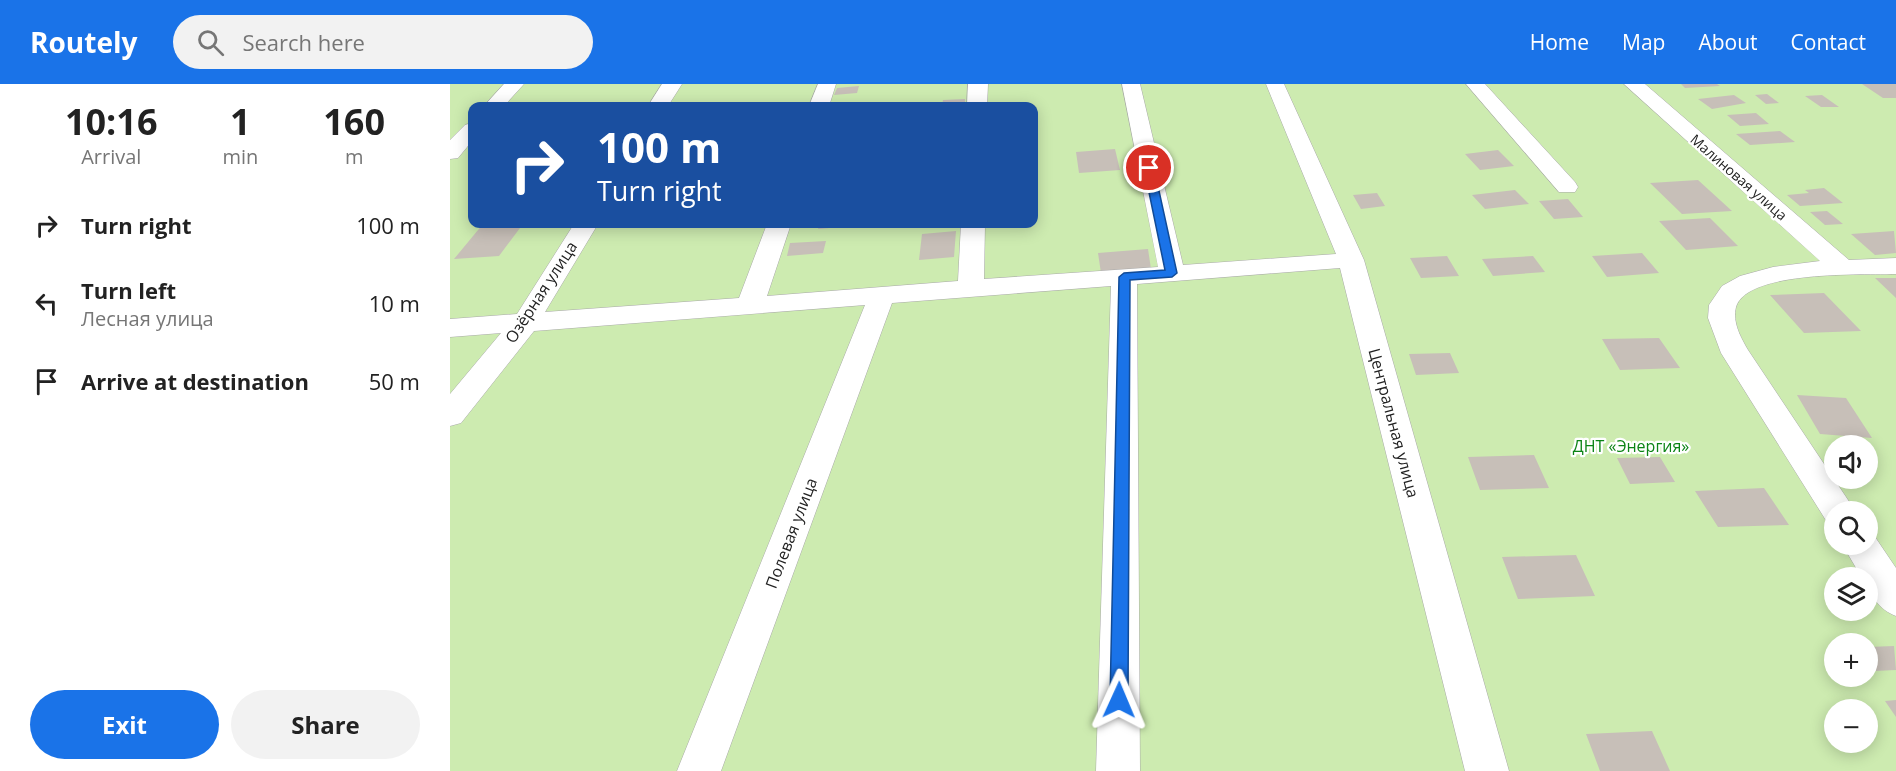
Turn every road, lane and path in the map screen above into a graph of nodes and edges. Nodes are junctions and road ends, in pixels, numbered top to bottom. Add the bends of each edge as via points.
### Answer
1 (515, 84) edge
2 (672, 84) edge
3 (827, 84) edge
4 (978, 84) edge
5 (1131, 84) edge
6 (1275, 84) edge
7 (1475, 84) edge
8 (1634, 84) edge
9 (498, 102) edge
10 (661, 102) edge
11 (820, 102) edge
12 (977, 102) edge
13 (468, 133) edge
14 (450, 153) edge
15 (1567, 188) dead end
16 (584, 228) edge
17 (778, 228) edge
18 (973, 228) edge
19 (1351, 260) junction
20 (1896, 266) edge
21 (1844, 269) junction
22 (1172, 273) junction
23 (1124, 277) junction
24 (971, 289) junction
25 (882, 295) junction
26 (750, 305) junction
27 (525, 322) junction
28 (450, 328) edge
29 (450, 415) edge
30 (1832, 501) edge
31 (1867, 555) edge
32 (1896, 599) edge
33 (699, 771) edge
34 (1118, 771) edge
35 (1487, 771) edge

1 - 9 street
2 - 10 street
3 - 11 street
4 - 12 street
5 - 22 street
6 - 19 street, Центральная улица
7 - 15 street
8 - 21 street, Малиновая улица
13 - 14 street
16 - 27 street, Озёрная улица
17 - 26 street
18 - 24 street
19 - 22 street
19 - 35 street, Центральная улица
20 - 21 street
21 - 30 street via 1765,276 1730,292 1723,304 1722,327 1735,353
22 - 23 street
23 - 24 street
23 - 34 street
24 - 25 street
25 - 26 street
25 - 33 street, Полевая улица
26 - 27 street
27 - 28 street
27 - 29 street, Озёрная улица
31 - 32 street

